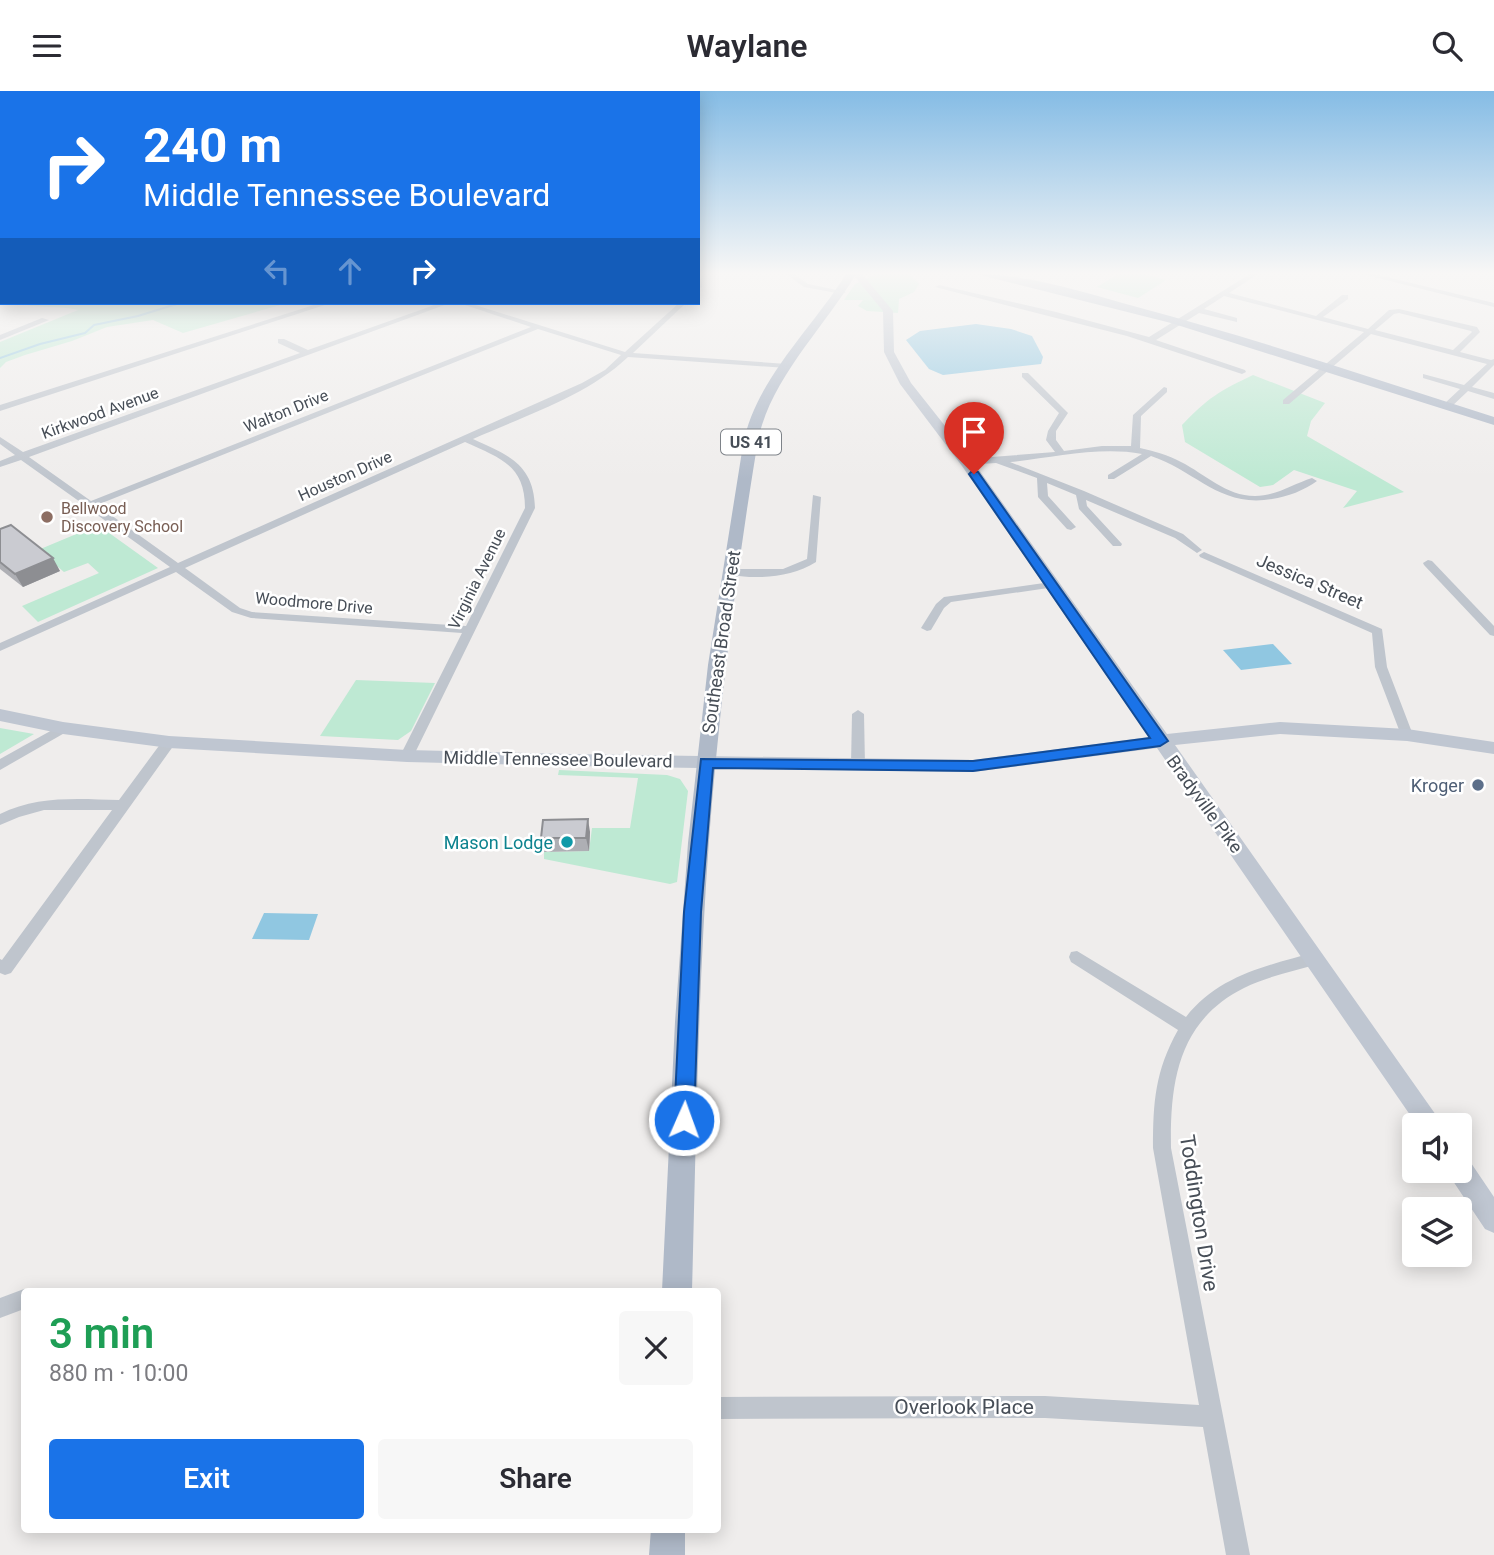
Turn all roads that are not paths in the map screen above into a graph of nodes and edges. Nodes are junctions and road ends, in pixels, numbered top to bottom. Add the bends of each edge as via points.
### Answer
1 (205, 342) edge
2 (284, 342) edge
3 (337, 342) edge
4 (499, 342) edge
5 (584, 342) edge
6 (640, 342) edge
7 (805, 342) edge
8 (889, 342) edge
9 (1157, 342) edge
10 (1238, 342) edge
11 (1357, 342) edge
12 (1414, 342) edge
13 (1466, 342) edge
14 (307, 353) junction
15 (1455, 353) junction
16 (628, 355) junction
17 (1493, 362) edge
18 (787, 366) junction
19 (1324, 370) junction
20 (1242, 372) dead end
21 (1026, 375) dead end
22 (1426, 376) dead end
23 (1469, 388) junction
24 (1164, 390) dead end
25 (1494, 396) edge
26 (1286, 402) dead end
27 (1447, 406) junction
28 (0, 408) edge
29 (1494, 421) edge
30 (1494, 428) edge
31 (466, 439) junction
32 (0, 440) edge
33 (1135, 449) junction
34 (1150, 453) junction
35 (1062, 454) junction
36 (22, 456) junction
37 (992, 460) junction
38 (966, 462) junction
39 (0, 464) edge
40 (1042, 477) junction
41 (1111, 477) dead end
42 (1312, 481) dead end
43 (1081, 493) junction
44 (816, 497) dead end
45 (88, 506) junction
46 (1071, 527) dead end
47 (1117, 544) dead end
48 (1428, 563) dead end
49 (177, 568) junction
50 (730, 572) junction
51 (1051, 585) junction
52 (927, 628) dead end
53 (470, 630) junction
54 (1494, 633) edge
55 (0, 647) edge
56 (858, 714) dead end
57 (0, 715) edge
58 (64, 729) junction
59 (1407, 735) junction
60 (1160, 741) junction
61 (169, 742) junction
62 (1494, 748) edge
63 (407, 756) junction
64 (706, 762) junction
65 (0, 765) edge
66 (858, 765) junction
67 (121, 805) junction
68 (0, 820) edge
69 (1077, 957) dead end
70 (1315, 958) junction
71 (0, 966) edge
72 (1189, 1028) junction
73 (1422, 1113) edge
74 (1469, 1183) edge
75 (1494, 1220) edge
76 (677, 1288) edge
77 (21, 1300) edge
78 (0, 1308) edge
79 (721, 1408) edge
80 (1211, 1417) junction
81 (668, 1533) edge
82 (667, 1555) edge
83 (1238, 1555) edge

1 - 28 street
2 - 14 street
3 - 14 street, Kirkwood Avenue
4 - 45 street, Walton Drive
5 - 16 street
6 - 16 street, Houston Drive
7 - 18 main road, Southeast Broad Street / US 41
8 - 38 main road, Bradyville Pike via 893,362 906,384
9 - 20 street
10 - 19 main road
11 - 19 street
12 - 15 street
13 - 15 street
14 - 36 street, Kirkwood Avenue
15 - 17 street
16 - 18 street
16 - 31 street, Houston Drive via 585,385
17 - 23 street
18 - 50 main road, Southeast Broad Street / US 41 via 754,429
19 - 26 street
19 - 27 main road
19 - 30 main road
21 - 35 street via 1064,412 1051,440
22 - 23 street
23 - 25 street
23 - 27 street
24 - 33 street via 1137,415
27 - 29 main road
31 - 49 street, Houston Drive
31 - 53 street, Virginia Avenue via 509,459 531,491 530,508
32 - 36 street, Woodmore Drive
33 - 34 street
33 - 35 street via 1107,447
34 - 41 street
34 - 42 street via 1241,499 1253,501 1294,491
35 - 37 street
36 - 39 street, Kirkwood Avenue
36 - 45 street, Woodmore Drive
37 - 38 street
37 - 40 street, Jessica Street
38 - 51 main road, Bradyville Pike
40 - 43 street, Jessica Street
40 - 46 street via 1043,497
43 - 47 street via 1082,507
43 - 59 street, Jessica Street via 1179,537 1200,553 1378,631 1381,667
44 - 50 street via 812,560 778,573
45 - 49 street, Woodmore Drive
48 - 54 street
49 - 53 street, Woodmore Drive via 236,610 251,615
49 - 55 street, Houston Drive
50 - 64 main road, Southeast Broad Street / US 41
51 - 52 street via 948,599
51 - 60 main road, Bradyville Pike
53 - 63 street, Virginia Avenue
56 - 66 street
57 - 58 main road, Middle Tennessee Boulevard
58 - 61 main road, Middle Tennessee Boulevard
58 - 65 street
59 - 60 main road, Middle Tennessee Boulevard via 1280,728
59 - 62 main road, Middle Tennessee Boulevard
60 - 66 main road, Middle Tennessee Boulevard via 973,766
60 - 70 main road, Bradyville Pike
61 - 63 main road, Middle Tennessee Boulevard
61 - 67 street
63 - 64 main road, Middle Tennessee Boulevard
64 - 66 main road, Middle Tennessee Boulevard
64 - 76 main road, Southeast Broad Street / US 41 via 692,912
67 - 68 street via 33,806
67 - 71 street via 5,968
69 - 72 street
70 - 72 street, Toddington Drive via 1229,988
70 - 73 main road, Bradyville Pike
72 - 80 street, Toddington Drive via 1170,1065 1163,1095 1162,1148
74 - 75 main road
77 - 78 street
79 - 80 street, Overlook Place via 1045,1407
80 - 83 street, Toddington Drive
81 - 82 main road

